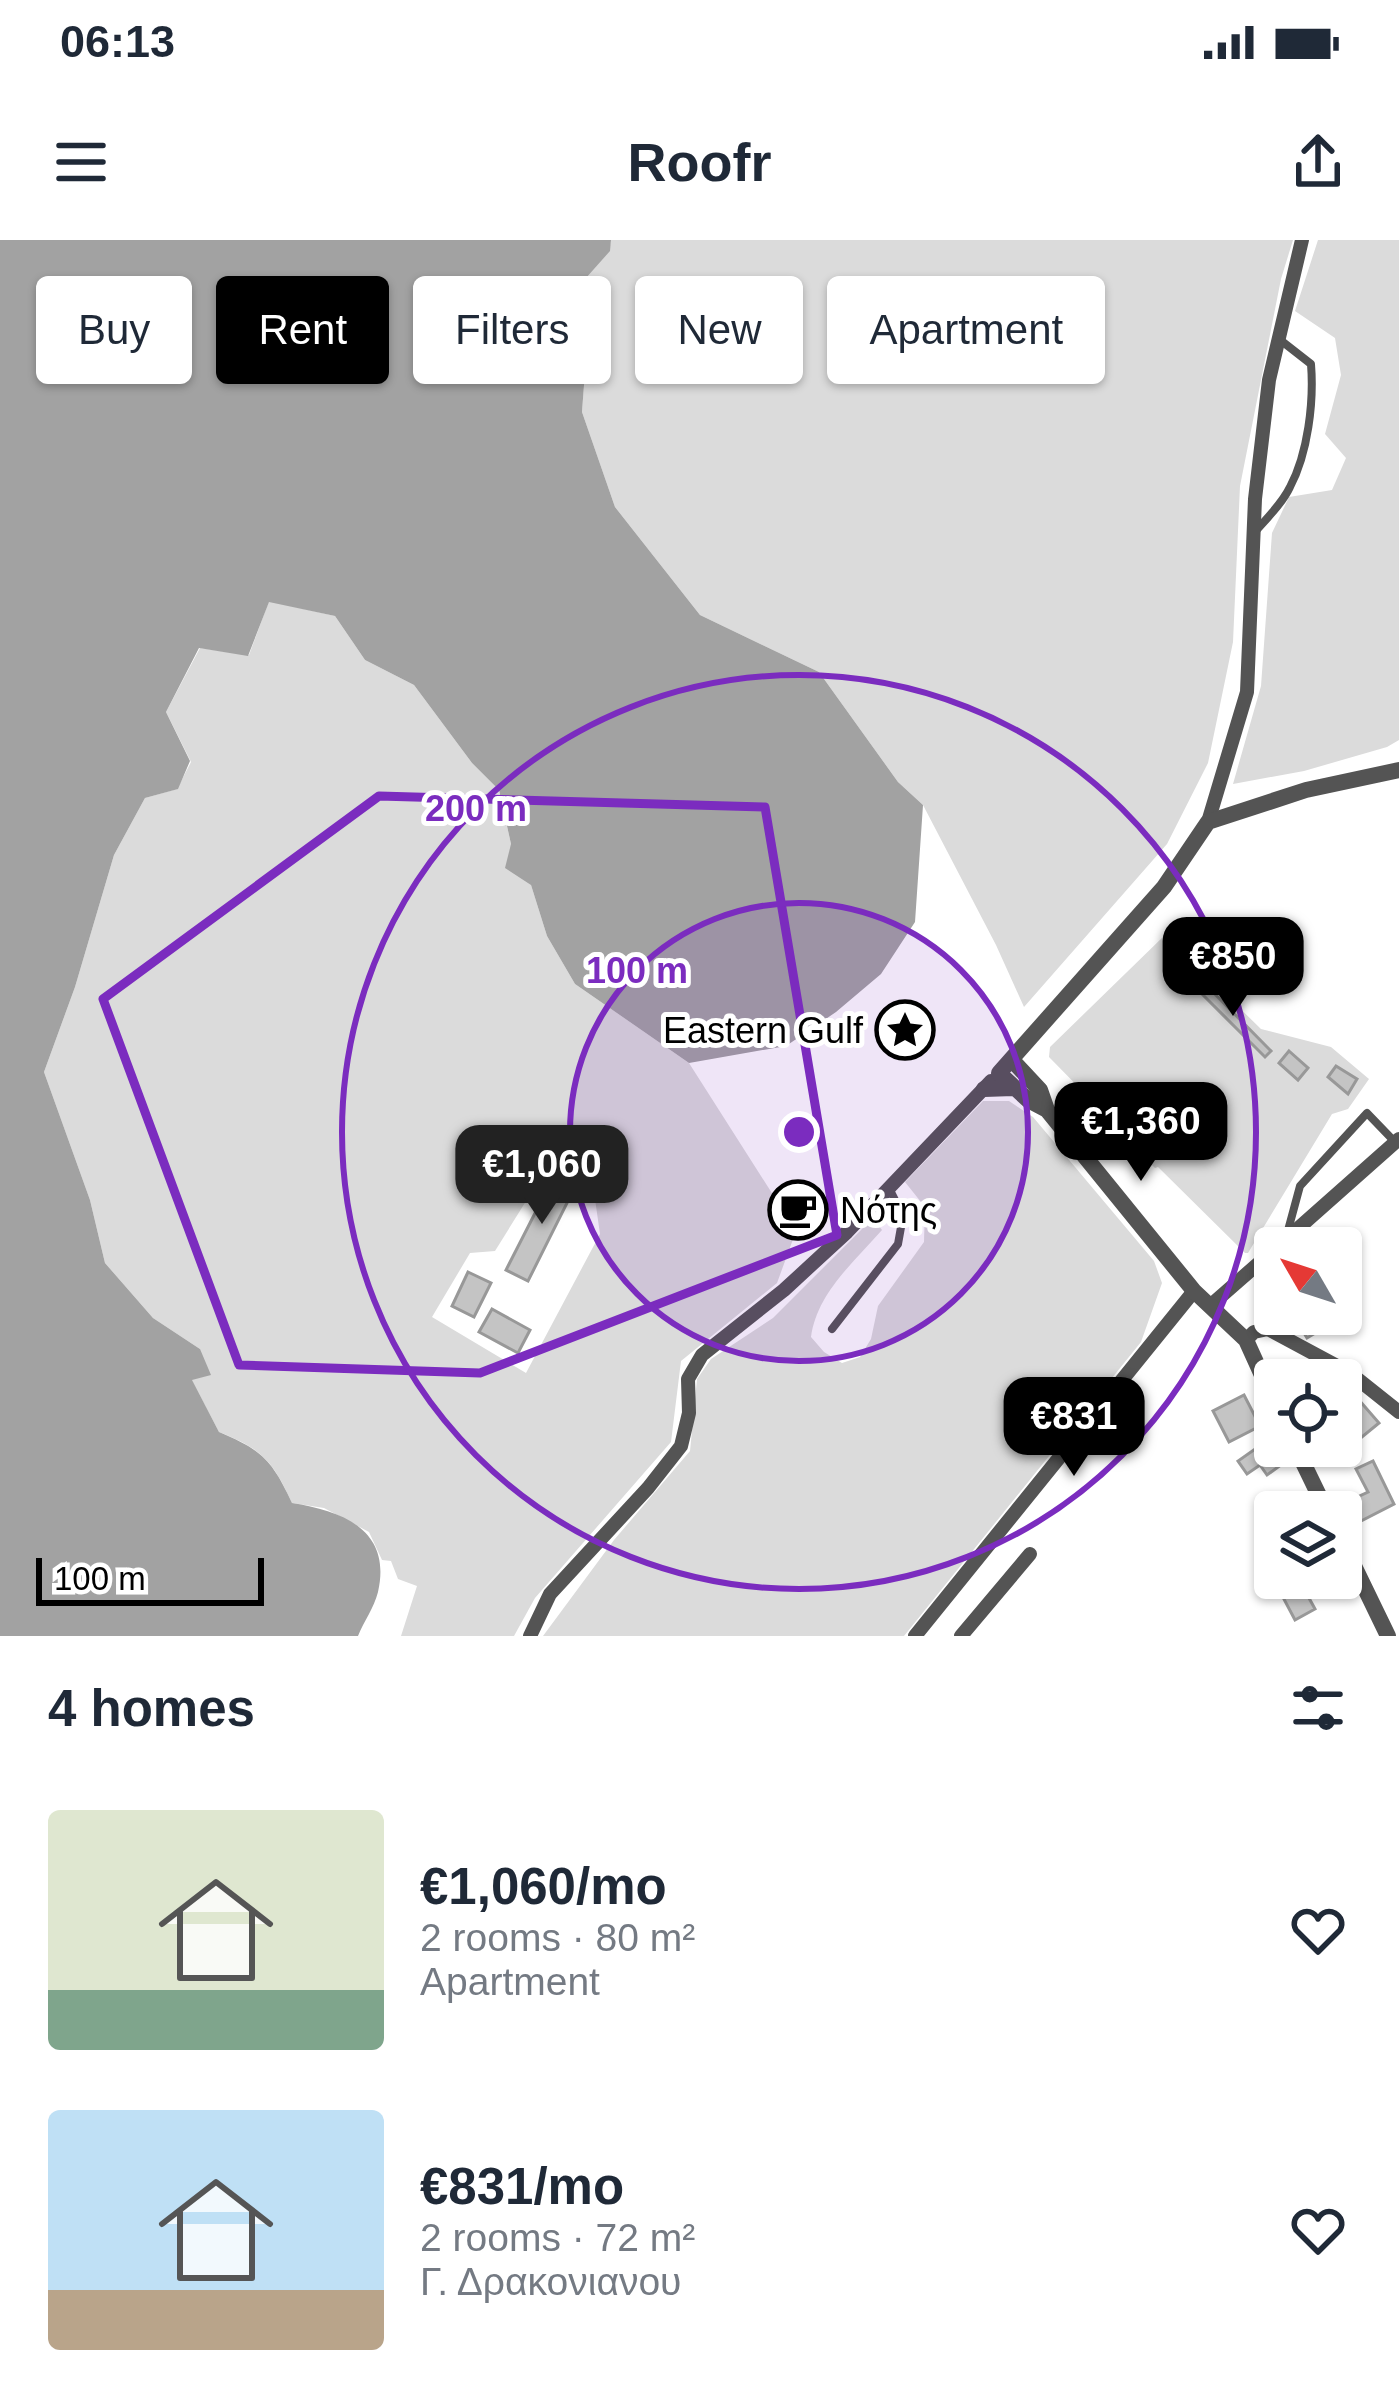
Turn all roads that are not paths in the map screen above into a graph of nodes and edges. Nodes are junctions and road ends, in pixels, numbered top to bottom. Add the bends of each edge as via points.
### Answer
1 (1302, 240) edge
2 (1277, 338) junction
3 (1253, 534) junction
4 (1399, 770) edge
5 (1208, 822) junction
6 (1028, 1042) junction
7 (1006, 1066) junction
8 (1027, 1074) junction
9 (1013, 1088) junction
10 (984, 1089) junction
11 (1048, 1110) junction
12 (1397, 1141) edge
13 (890, 1190) junction
14 (1285, 1227) edge
15 (1299, 1227) edge
16 (1254, 1267) edge
17 (1194, 1291) junction
18 (1211, 1304) junction
19 (832, 1329) dead end
20 (1246, 1340) junction
21 (1255, 1359) edge
22 (1399, 1412) edge
23 (1030, 1554) dead end
24 (1362, 1582) edge
25 (530, 1636) edge
26 (915, 1636) edge
27 (961, 1636) edge
28 (1388, 1636) edge

1 - 2 street
2 - 3 street
2 - 3 lane via 1310,364 1313,391 1290,488
3 - 5 street via 1247,692
4 - 5 street
5 - 6 street via 1164,887
6 - 7 street
6 - 8 street
7 - 8 street
7 - 9 street
7 - 10 street
8 - 11 street
9 - 10 street
9 - 11 street
10 - 13 street
11 - 17 street
12 - 14 lane via 1367,1113 1300,1186
12 - 15 street
13 - 19 lane via 903,1216 898,1244
13 - 25 street via 702,1355 688,1378 680,1446 550,1594
16 - 18 street
17 - 18 street
17 - 26 street
18 - 20 street
20 - 21 street
20 - 22 street via 1268,1329 1350,1373
23 - 27 street
24 - 28 street

